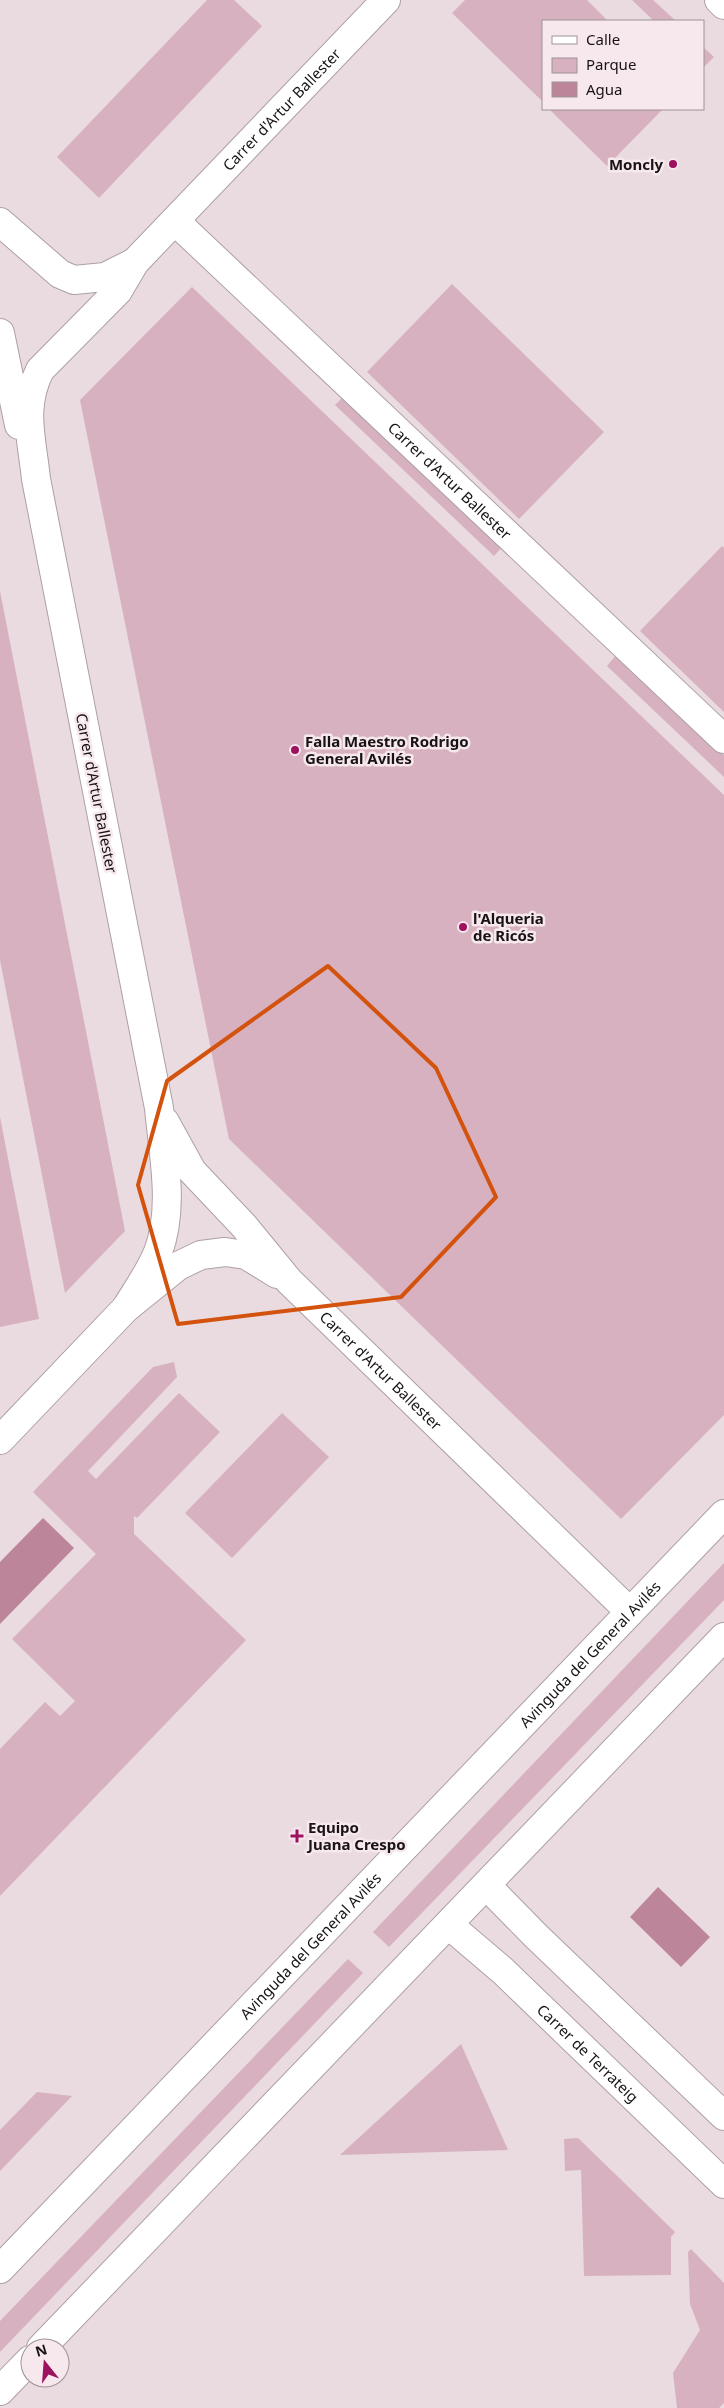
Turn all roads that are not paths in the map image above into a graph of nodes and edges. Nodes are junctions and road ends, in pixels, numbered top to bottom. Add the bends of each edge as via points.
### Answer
1 (386, 0) edge
2 (719, 0) edge
3 (724, 5) edge
4 (176, 220) junction
5 (0, 222) edge
6 (135, 262) junction
7 (0, 333) edge
8 (36, 479) junction
9 (724, 739) edge
10 (158, 1108) junction
11 (289, 1281) junction
12 (126, 1308) junction
13 (0, 1440) edge
14 (724, 1514) edge
15 (630, 1612) junction
16 (724, 1637) edge
17 (487, 1886) junction
18 (450, 1925) junction
19 (724, 2116) edge
20 (724, 2184) edge
21 (0, 2269) edge
22 (51, 2338) edge
23 (20, 2370) edge
24 (0, 2391) edge

1 - 4 street, Carrer d'Artur Ballester
2 - 3 street
4 - 6 street, Carrer d'Artur Ballester
4 - 9 street, Carrer d'Artur Ballester
5 - 6 street, Carrer d'Artur Ballester via 60,274 74,280 104,277
6 - 8 street, Carrer d'Artur Ballester via 118,291 40,370 32,386 28,407
7 - 8 street, Carrer d'Artur Ballester via 20,429
8 - 10 street, Carrer d'Artur Ballester
10 - 11 street, Carrer d'Artur Ballester via 192,1171 244,1226
10 - 12 street, Carrer d'Artur Ballester via 166,1199 165,1225 152,1264
11 - 12 street via 246,1256 225,1252 201,1255 178,1266
11 - 15 street, Carrer d'Artur Ballester
12 - 13 street
14 - 15 street, Avinguda del General Avilés
15 - 21 street, Avinguda del General Avilés
16 - 17 street
17 - 18 street
17 - 19 street
18 - 20 street, Carrer de Terrateig via 503,1971
18 - 22 street
23 - 24 street

